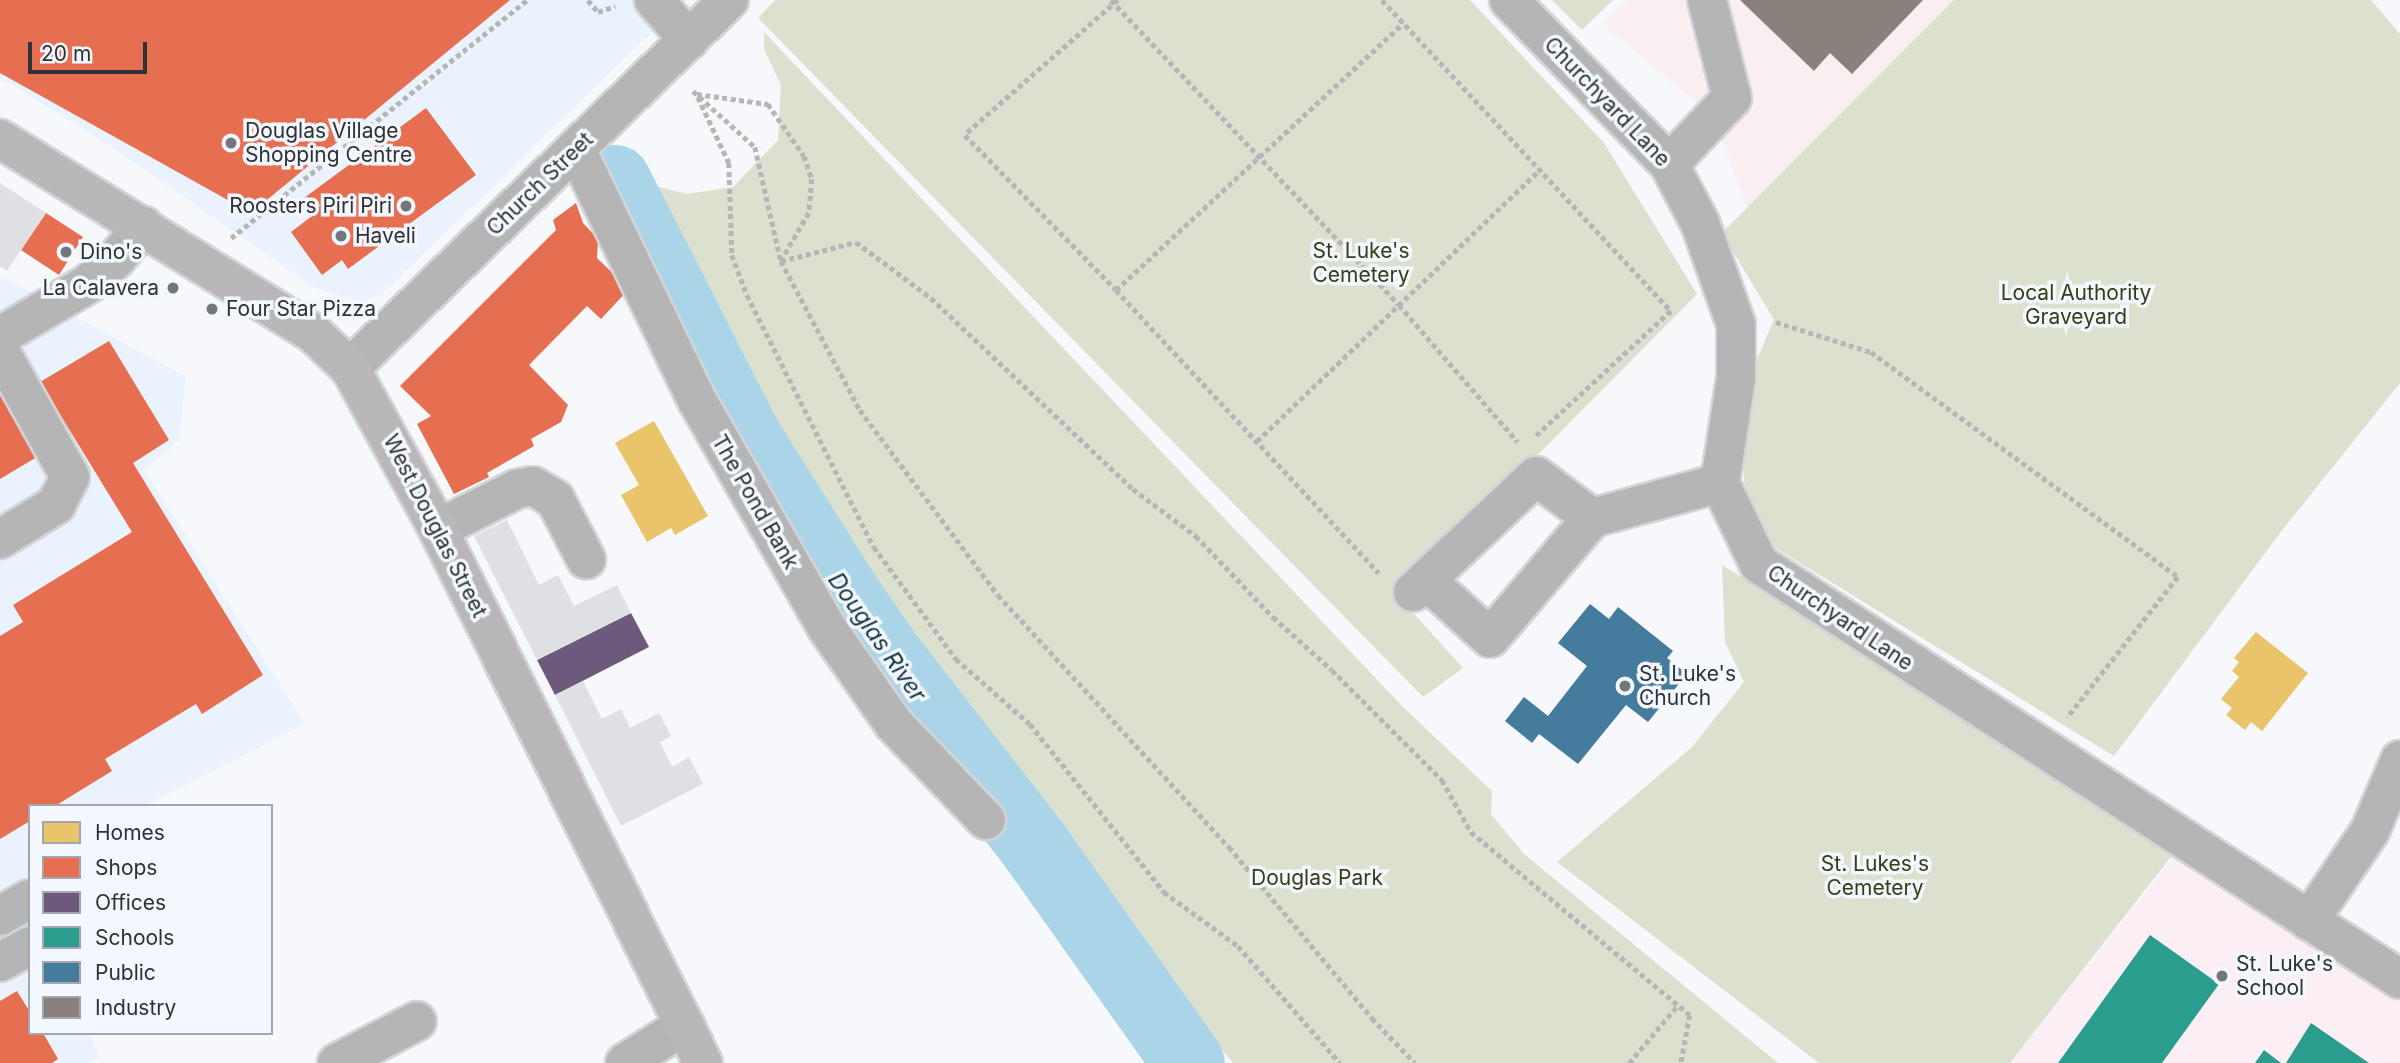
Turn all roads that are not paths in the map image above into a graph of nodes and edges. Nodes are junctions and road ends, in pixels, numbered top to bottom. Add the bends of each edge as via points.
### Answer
1 (654, 0) edge
2 (729, 0) edge
3 (1509, 0) edge
4 (1707, 0) edge
5 (678, 52) junction
6 (0, 139) edge
7 (576, 149) junction
8 (1669, 164) junction
9 (143, 226) junction
10 (0, 336) edge
11 (0, 351) edge
12 (350, 368) junction
13 (1720, 483) junction
14 (1592, 518) junction
15 (438, 529) junction
16 (0, 540) edge
17 (586, 559) dead end
18 (2400, 760) edge
19 (985, 820) dead end
20 (28, 900) edge
21 (0, 916) edge
22 (2309, 921) junction
23 (28, 947) edge
24 (0, 961) edge
25 (2396, 968) edge
26 (417, 1021) dead end
27 (685, 1025) junction
28 (337, 1063) edge
29 (625, 1063) edge
30 (703, 1063) edge

1 - 5 street
2 - 5 street, Church Street
3 - 8 street, Churchyard Lane
4 - 8 street via 1732,99
5 - 7 street, Church Street
6 - 9 main road, West Douglas Street
7 - 12 street, Church Street
7 - 19 street, The Pond Bank via 697,400 827,628 894,724
8 - 13 street, Churchyard Lane via 1700,223 1736,324 1736,378
9 - 10 street via 88,284
9 - 12 main road, West Douglas Street via 314,334
11 - 16 street via 70,477 56,505
12 - 15 main road, West Douglas Street
13 - 14 street
13 - 22 street, Churchyard Lane via 1759,564
14 - 14 street via 1536,476 1411,580 1490,638
15 - 17 street via 517,489 533,486 555,499
15 - 27 main road, West Douglas Street
18 - 22 street via 2370,831
20 - 21 street
22 - 25 street, Churchyard Lane
23 - 24 street
26 - 28 street
27 - 29 street
27 - 30 main road, West Douglas Street

